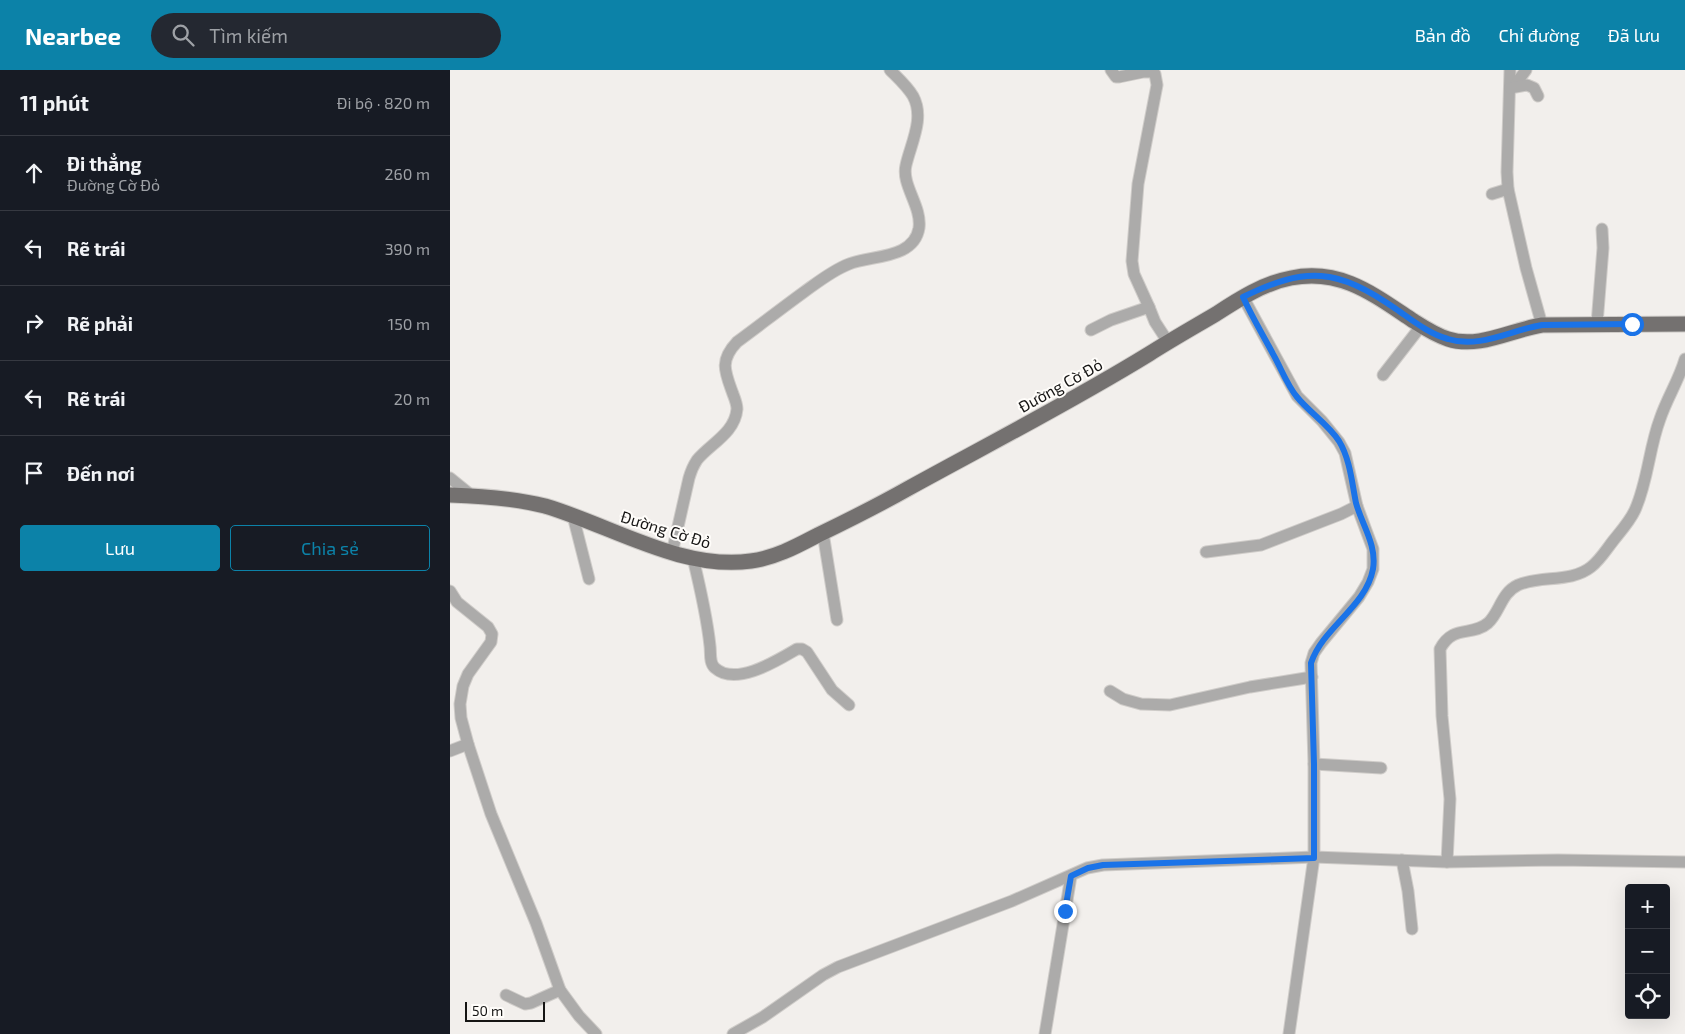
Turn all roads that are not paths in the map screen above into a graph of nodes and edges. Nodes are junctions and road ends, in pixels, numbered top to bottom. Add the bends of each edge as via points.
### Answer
1 (890, 70) edge
2 (1111, 70) edge
3 (1510, 70) edge
4 (1526, 70) edge
5 (1512, 87) junction
6 (1538, 96) dead end
7 (1508, 189) junction
8 (1492, 194) dead end
9 (1602, 229) dead end
10 (1243, 297) junction
11 (1149, 307) junction
12 (1597, 324) junction
13 (1685, 324) edge
14 (1542, 325) junction
15 (1421, 326) junction
16 (1091, 330) dead end
17 (1168, 342) junction
18 (1685, 359) edge
19 (1383, 375) dead end
20 (450, 478) edge
21 (450, 495) edge
22 (470, 495) junction
23 (1357, 506) junction
24 (573, 516) junction
25 (823, 533) junction
26 (1206, 552) dead end
27 (672, 553) junction
28 (693, 558) junction
29 (589, 579) dead end
30 (450, 591) edge
31 (837, 620) dead end
32 (1312, 677) junction
33 (1110, 692) dead end
34 (849, 705) dead end
35 (468, 744) junction
36 (450, 752) edge
37 (1314, 764) junction
38 (1381, 768) dead end
39 (1314, 858) junction
40 (1402, 860) junction
41 (1447, 862) junction
42 (1685, 862) edge
43 (1071, 876) junction
44 (1412, 929) dead end
45 (560, 990) junction
46 (506, 995) dead end
47 (596, 1034) edge
48 (733, 1034) edge
49 (1045, 1034) edge
50 (1289, 1034) edge

1 - 27 street via 912,94 918,112 905,175 918,214 914,239 892,255 849,264 827,275 729,350 724,371 737,410 725,436 692,468
2 - 11 street via 1120,78 1148,72 1155,74 1156,78 1138,184 1132,261 1134,274
3 - 5 street
4 - 5 street
5 - 6 street via 1530,86
5 - 7 street
7 - 8 street
7 - 14 street
9 - 12 street
10 - 15 main road, Đường Cờ Đỏ via 1289,278 1321,276 1360,286
10 - 17 main road, Đường Cờ Đỏ
10 - 23 street via 1297,396 1339,442 1345,453
11 - 16 street
11 - 17 street
12 - 13 main road, Đường Cờ Đỏ
12 - 14 main road, Đường Cờ Đỏ
14 - 15 main road, Đường Cờ Đỏ via 1472,342 1448,339
15 - 19 street
17 - 25 main road, Đường Cờ Đỏ via 1106,381
18 - 41 street via 1659,420 1634,512 1598,561 1584,572 1517,586 1505,596 1487,624 1454,635 1445,640 1440,649 1450,798
20 - 22 street
21 - 22 main road, Đường Cờ Đỏ
22 - 24 main road, Đường Cờ Đỏ via 525,502
23 - 26 street via 1261,545
23 - 32 street via 1372,549 1373,570 1359,597 1314,653
24 - 27 main road, Đường Cờ Đỏ
24 - 29 street
25 - 28 main road, Đường Cờ Đỏ via 785,551 751,561 712,562
25 - 31 street
27 - 28 main road, Đường Cờ Đỏ
28 - 34 street via 714,668 730,674 749,673 802,649 832,690
30 - 35 street via 457,602 492,634 491,642 477,659 463,686 461,718
32 - 33 street via 1170,705 1141,704
32 - 37 street
35 - 36 street
35 - 45 street via 491,814
37 - 38 street
37 - 39 street
39 - 40 street
39 - 43 street via 1118,863 1088,868
39 - 50 street
40 - 41 street
40 - 44 street
41 - 42 street
43 - 48 street via 838,967
43 - 49 street
45 - 46 street via 531,1004
45 - 47 street

